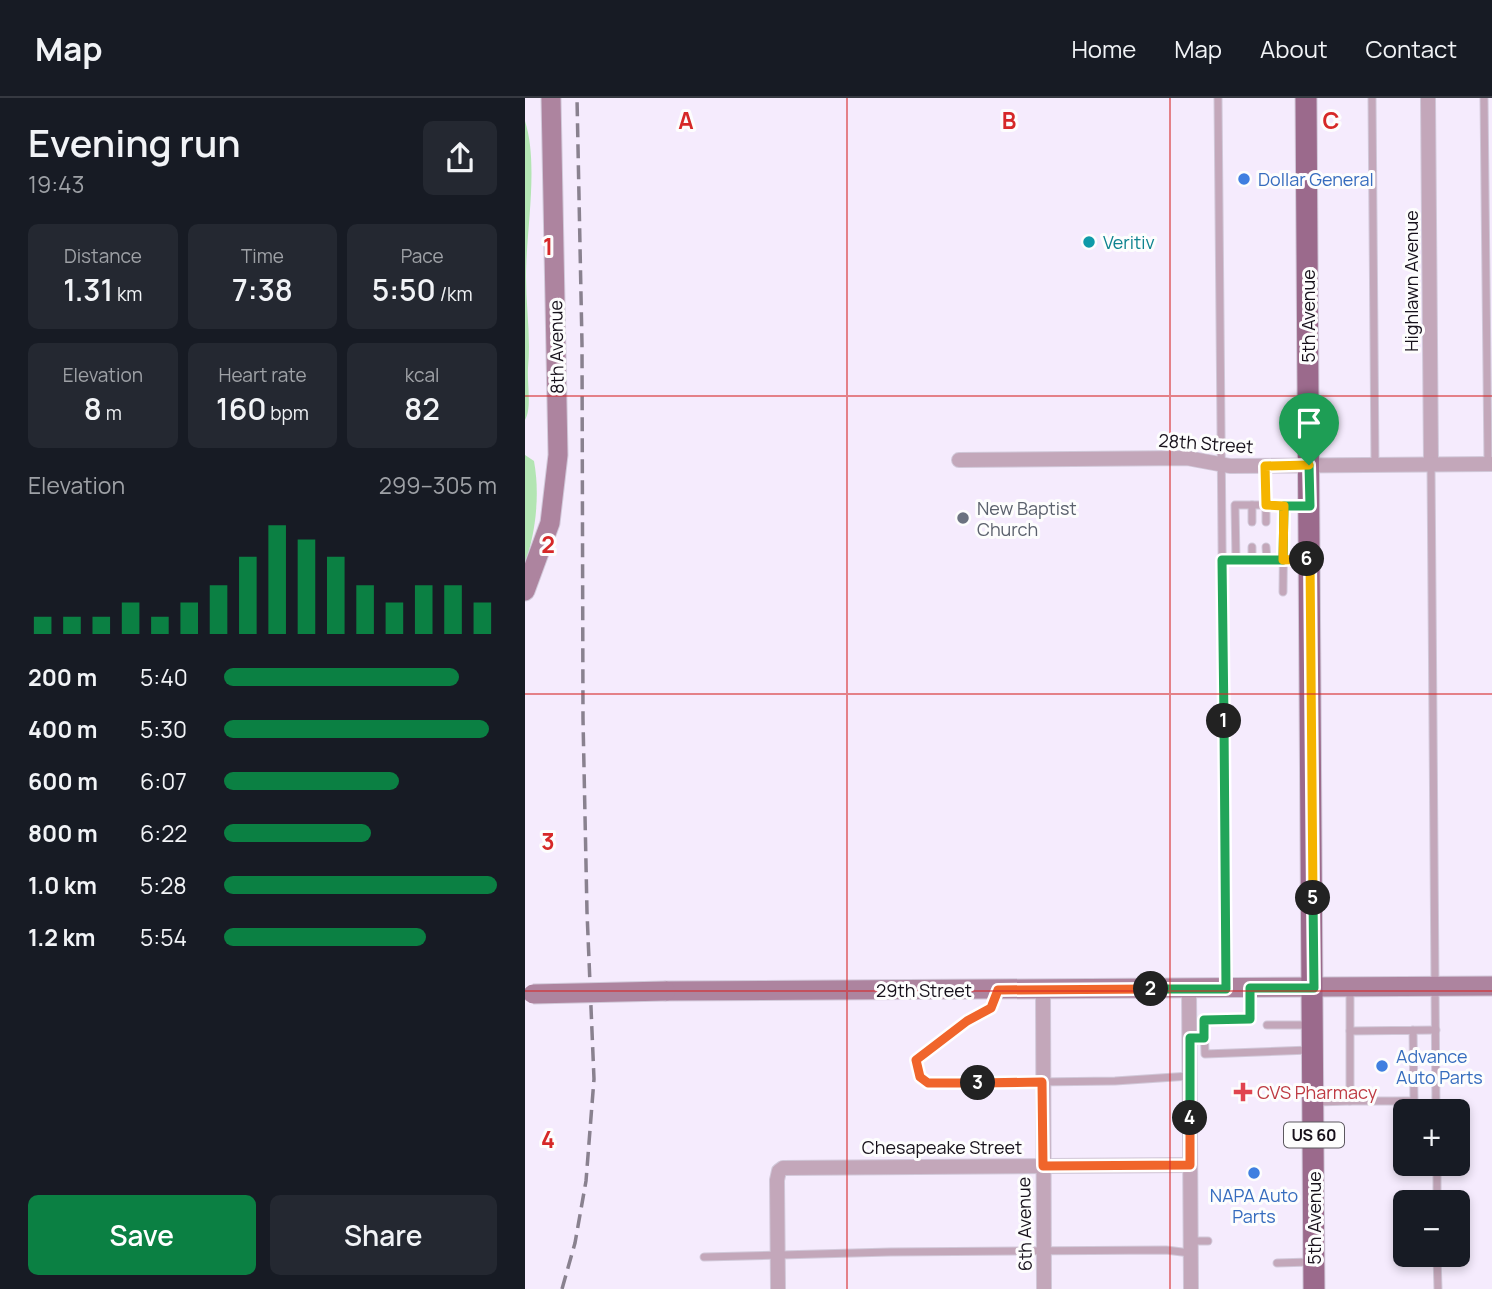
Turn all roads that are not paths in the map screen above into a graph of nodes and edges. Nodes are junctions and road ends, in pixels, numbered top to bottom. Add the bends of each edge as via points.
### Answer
1 (551, 98) edge
2 (1218, 98) edge
3 (1306, 98) edge
4 (1372, 98) edge
5 (1428, 98) edge
6 (1485, 98) edge
7 (959, 460) dead end
8 (1221, 464) junction
9 (1375, 464) junction
10 (1431, 464) junction
11 (1490, 464) edge
12 (1309, 465) junction
13 (1265, 466) junction
14 (1252, 505) junction
15 (1266, 505) junction
16 (1284, 506) junction
17 (1310, 506) junction
18 (1221, 509) junction
19 (1235, 509) junction
20 (1252, 522) dead end
21 (1266, 522) dead end
22 (1252, 547) dead end
23 (1266, 547) dead end
24 (1310, 559) junction
25 (1222, 560) junction
26 (1236, 560) junction
27 (1252, 560) junction
28 (1266, 560) junction
29 (1283, 560) junction
30 (525, 591) edge
31 (1283, 592) dead end
32 (1435, 986) junction
33 (1492, 986) edge
34 (1350, 987) junction
35 (1250, 988) junction
36 (1314, 988) junction
37 (1189, 989) junction
38 (1226, 989) junction
39 (998, 990) junction
40 (1042, 990) junction
41 (528, 995) edge
42 (1267, 1025) dead end
43 (1314, 1025) junction
44 (1413, 1030) junction
45 (1436, 1030) junction
46 (1350, 1031) junction
47 (1197, 1038) junction
48 (1314, 1050) junction
49 (1190, 1076) junction
50 (1042, 1082) junction
51 (1436, 1099) edge
52 (1350, 1101) junction
53 (1314, 1102) junction
54 (1190, 1165) junction
55 (1043, 1166) junction
56 (1208, 1241) dead end
57 (1191, 1247) junction
58 (1044, 1252) junction
59 (704, 1256) dead end
60 (778, 1256) junction
61 (1314, 1262) junction
62 (1277, 1263) dead end
63 (1437, 1267) edge
64 (778, 1289) edge
65 (1044, 1289) edge
66 (1191, 1289) edge
67 (1314, 1289) edge
68 (1438, 1289) edge

1 - 30 main road, 8th Avenue via 558,455 550,523
2 - 8 lane
3 - 12 main road, 5th Avenue / US 60
4 - 9 lane
5 - 10 street, Highlawn Avenue
6 - 11 lane
7 - 8 street, 28th Street via 1187,458
8 - 13 street, 28th Street
8 - 18 lane
9 - 10 street, 28th Street
9 - 12 street, 28th Street
10 - 11 street, 28th Street
10 - 32 lane
12 - 13 street, 28th Street
12 - 17 main road, 5th Avenue / US 60
13 - 15 lane
14 - 15 lane
14 - 19 lane via 1235,505
14 - 20 lane
15 - 16 lane
15 - 21 lane
16 - 17 lane
16 - 29 lane
17 - 24 main road, 5th Avenue / US 60
18 - 19 lane
18 - 25 lane
19 - 26 lane
22 - 27 lane
23 - 28 lane
24 - 29 lane
24 - 36 main road, 5th Avenue / US 60
25 - 26 lane
25 - 38 lane
26 - 27 lane
27 - 28 lane
28 - 29 lane
29 - 31 lane
32 - 33 main road, 29th Street
32 - 34 main road, 29th Street
32 - 45 lane
34 - 36 main road, 29th Street
34 - 46 lane
35 - 36 main road, 29th Street
35 - 38 main road, 29th Street
35 - 47 lane via 1250,1019 1204,1020
36 - 43 main road, 5th Avenue / US 60
37 - 38 main road, 29th Street
37 - 40 main road, 29th Street
37 - 47 street
39 - 40 main road, 29th Street
39 - 41 main road, 29th Street, bridge
39 - 50 lane via 991,1008 916,1060 920,1077 928,1083
40 - 50 street, 6th Avenue
42 - 43 lane
43 - 48 main road, 5th Avenue / US 60
44 - 45 lane
44 - 46 lane
44 - 52 lane via 1414,1101
45 - 51 lane
46 - 52 lane
47 - 48 lane via 1205,1054
47 - 49 street
48 - 53 main road, 5th Avenue / US 60
49 - 50 lane
49 - 54 street
50 - 55 street, 6th Avenue
52 - 53 lane
53 - 61 main road, 5th Avenue / US 60
54 - 55 street, Chesapeake Street
54 - 57 street
55 - 58 street, 6th Avenue
55 - 60 street, Chesapeake Street via 787,1168 779,1171 777,1180
56 - 57 lane
57 - 58 lane
57 - 66 street
58 - 60 lane
58 - 65 street, 6th Avenue
59 - 60 lane
60 - 64 street
61 - 62 lane
61 - 67 main road, 5th Avenue / US 60
63 - 68 lane

